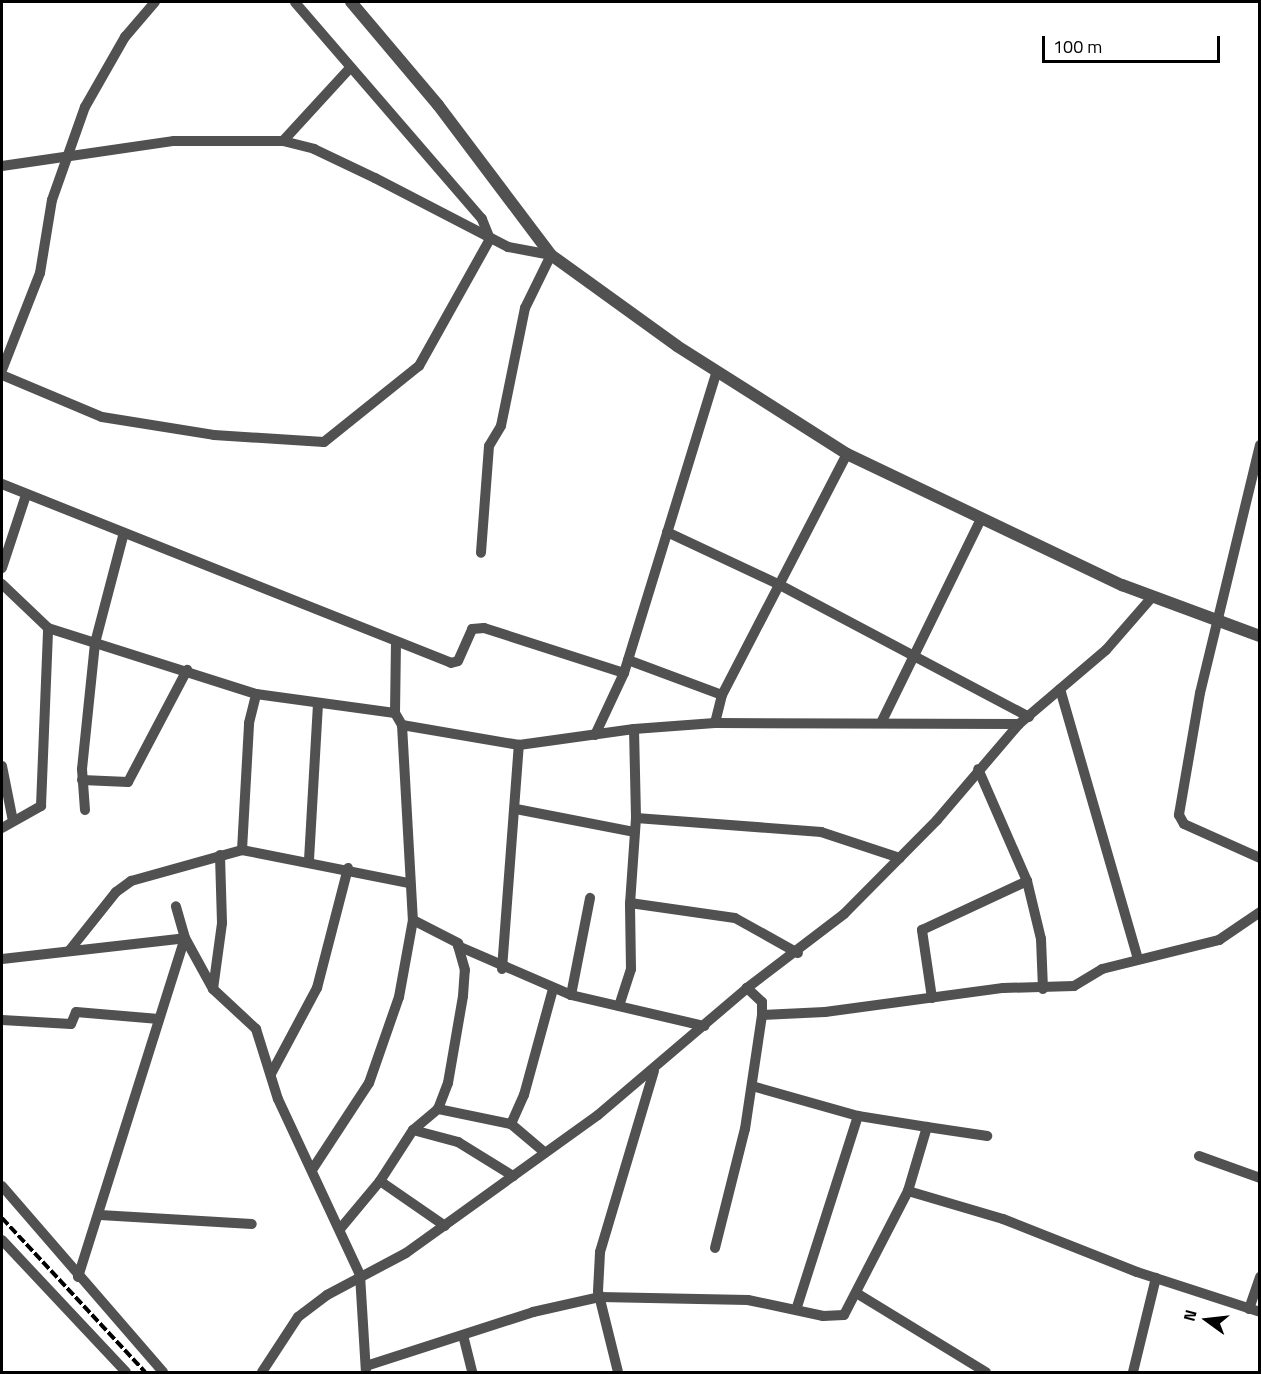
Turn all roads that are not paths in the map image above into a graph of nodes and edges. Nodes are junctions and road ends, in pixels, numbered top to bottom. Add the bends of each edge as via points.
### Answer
1 (155, 2) edge
2 (295, 2) edge
3 (351, 2) edge
4 (350, 68) junction
5 (283, 141) junction
6 (68, 154) junction
7 (2, 166) edge
8 (490, 239) junction
9 (551, 255) junction
10 (2, 370) edge
11 (716, 374) junction
12 (2, 375) edge
13 (1260, 445) edge
14 (847, 454) junction
15 (2, 484) edge
16 (26, 495) junction
17 (981, 519) junction
18 (667, 532) junction
19 (123, 537) junction
20 (481, 552) dead end
21 (2, 568) edge
22 (2, 584) edge
23 (778, 584) junction
24 (1152, 597) junction
25 (1216, 621) junction
26 (48, 628) junction
27 (1260, 636) edge
28 (95, 643) junction
29 (396, 644) junction
30 (915, 654) junction
31 (628, 660) junction
32 (187, 670) junction
33 (624, 673) junction
34 (1060, 689) junction
35 (256, 694) junction
36 (722, 695) junction
37 (318, 705) junction
38 (395, 713) junction
39 (1029, 717) junction
40 (882, 721) junction
41 (715, 723) junction
42 (402, 724) junction
43 (1019, 724) junction
44 (634, 729) junction
45 (595, 735) junction
46 (519, 745) junction
47 (2, 766) edge
48 (978, 769) junction
49 (82, 780) junction
50 (516, 809) junction
51 (85, 810) dead end
52 (636, 818) junction
53 (13, 821) junction
54 (2, 828) edge
55 (634, 832) junction
56 (242, 850) junction
57 (220, 855) junction
58 (900, 858) junction
59 (1260, 858) edge
60 (309, 860) junction
61 (348, 867) junction
62 (1027, 881) junction
63 (408, 883) junction
64 (590, 898) dead end
65 (630, 903) junction
66 (176, 906) dead end
67 (1260, 912) edge
68 (413, 920) junction
69 (185, 938) junction
70 (458, 945) junction
71 (69, 951) junction
72 (798, 952) junction
73 (1138, 959) junction
74 (2, 960) edge
75 (502, 969) junction
76 (553, 988) junction
77 (747, 988) junction
78 (1043, 988) junction
79 (213, 989) junction
80 (571, 995) junction
81 (933, 998) junction
82 (619, 1006) junction
83 (762, 1015) junction
84 (159, 1019) junction
85 (2, 1020) edge
86 (704, 1026) junction
87 (654, 1070) junction
88 (272, 1074) junction
89 (752, 1086) junction
90 (438, 1109) junction
91 (858, 1116) junction
92 (511, 1124) junction
93 (927, 1127) junction
94 (413, 1130) junction
95 (987, 1136) dead end
96 (543, 1151) junction
97 (1199, 1156) dead end
98 (312, 1170) junction
99 (513, 1176) junction
100 (1260, 1178) edge
101 (380, 1181) junction
102 (2, 1186) edge
103 (908, 1191) junction
104 (100, 1215) junction
105 (252, 1224) dead end
106 (446, 1226) junction
107 (340, 1228) junction
108 (2, 1240) edge
109 (715, 1248) dead end
110 (360, 1275) junction
111 (78, 1277) junction
112 (1260, 1277) edge
113 (1156, 1278) junction
114 (858, 1294) junction
115 (600, 1297) junction
116 (796, 1310) junction
117 (1254, 1310) edge
118 (463, 1335) junction
119 (366, 1369) edge
120 (126, 1372) edge
121 (163, 1372) edge
122 (262, 1372) edge
123 (472, 1372) edge
124 (618, 1372) edge
125 (986, 1372) edge
126 (1133, 1372) edge

1 - 6 street via 125,37 99,81
2 - 4 street
3 - 9 street via 438,105
4 - 5 street
4 - 8 street via 482,219
5 - 6 street via 174,141
5 - 8 street via 314,149
6 - 7 street
6 - 10 street via 48,216 40,273
8 - 9 street via 508,247
8 - 12 street via 419,366 324,442 214,435 102,417
9 - 11 street
9 - 20 street via 525,308 501,426 489,446
11 - 14 street
11 - 18 street
13 - 25 street
14 - 17 street
14 - 23 street
15 - 16 street
16 - 19 street
16 - 21 street
17 - 24 street
17 - 30 street
18 - 23 street
18 - 31 street
19 - 28 street
19 - 29 street
22 - 26 street
23 - 30 street
23 - 36 street
24 - 25 street
24 - 34 street via 1113,644
25 - 27 street
25 - 59 street via 1179,815 1184,824
26 - 28 street
26 - 53 street via 41,806
28 - 32 street
28 - 49 street
29 - 33 street via 451,663 458,660 472,629 484,628
29 - 38 street
30 - 39 street
30 - 40 street
31 - 33 street
31 - 36 street
32 - 35 street
32 - 49 street via 128,782
33 - 45 street
34 - 39 street
34 - 73 street
35 - 37 street
35 - 56 street via 249,723
36 - 41 street
37 - 38 street
37 - 60 street
38 - 42 street
39 - 43 street
40 - 41 street
40 - 43 street
41 - 44 street
42 - 46 street
42 - 63 street
43 - 48 street
44 - 45 street
44 - 52 street
45 - 46 street
46 - 50 street
47 - 53 street
48 - 58 street
48 - 62 street
49 - 51 street
50 - 55 street
50 - 75 street
52 - 55 street
52 - 58 street via 821,832
53 - 54 street
55 - 65 street
56 - 57 street
56 - 60 street
57 - 71 street via 131,881 116,892
57 - 79 street via 222,923
58 - 72 street
60 - 61 street
61 - 63 street
61 - 88 street via 317,988
62 - 78 street via 1041,939
62 - 81 street via 922,930
63 - 68 street
64 - 80 street
65 - 72 street via 735,918
65 - 82 street via 631,969
66 - 69 street
67 - 73 street via 1219,940
68 - 70 street
68 - 98 street via 399,997 369,1083
69 - 71 street
69 - 79 street
69 - 84 street
70 - 75 street
70 - 90 street via 465,970 462,996 448,1083
71 - 74 street
72 - 77 street
73 - 78 street via 1102,969 1074,986
75 - 76 street
76 - 80 street
76 - 92 street via 524,1095
77 - 83 street via 762,1002
77 - 86 street
78 - 81 street via 1003,988
79 - 88 street via 256,1029
80 - 82 street
81 - 83 street
82 - 86 street
83 - 89 street
84 - 85 street via 76,1012 71,1024
84 - 104 street
86 - 87 street
87 - 96 street
87 - 115 street via 600,1252
88 - 98 street via 278,1099
89 - 91 street
89 - 109 street
90 - 92 street
90 - 94 street
91 - 93 street
91 - 116 street
92 - 96 street
93 - 95 street
93 - 103 street
94 - 99 street via 458,1142
94 - 101 street
96 - 99 street
97 - 100 street
98 - 107 street
99 - 106 street
101 - 106 street
101 - 107 street
102 - 111 street
103 - 113 street via 1003,1219
103 - 114 street
104 - 105 street
104 - 111 street
106 - 110 street via 381,1267
107 - 110 street
108 - 120 street
110 - 119 street
110 - 122 street via 298,1317
111 - 121 street
112 - 117 street
113 - 117 street
113 - 126 street
114 - 116 street via 844,1315
114 - 125 street
115 - 116 street via 748,1300
115 - 118 street
115 - 124 street
118 - 119 street
118 - 123 street

